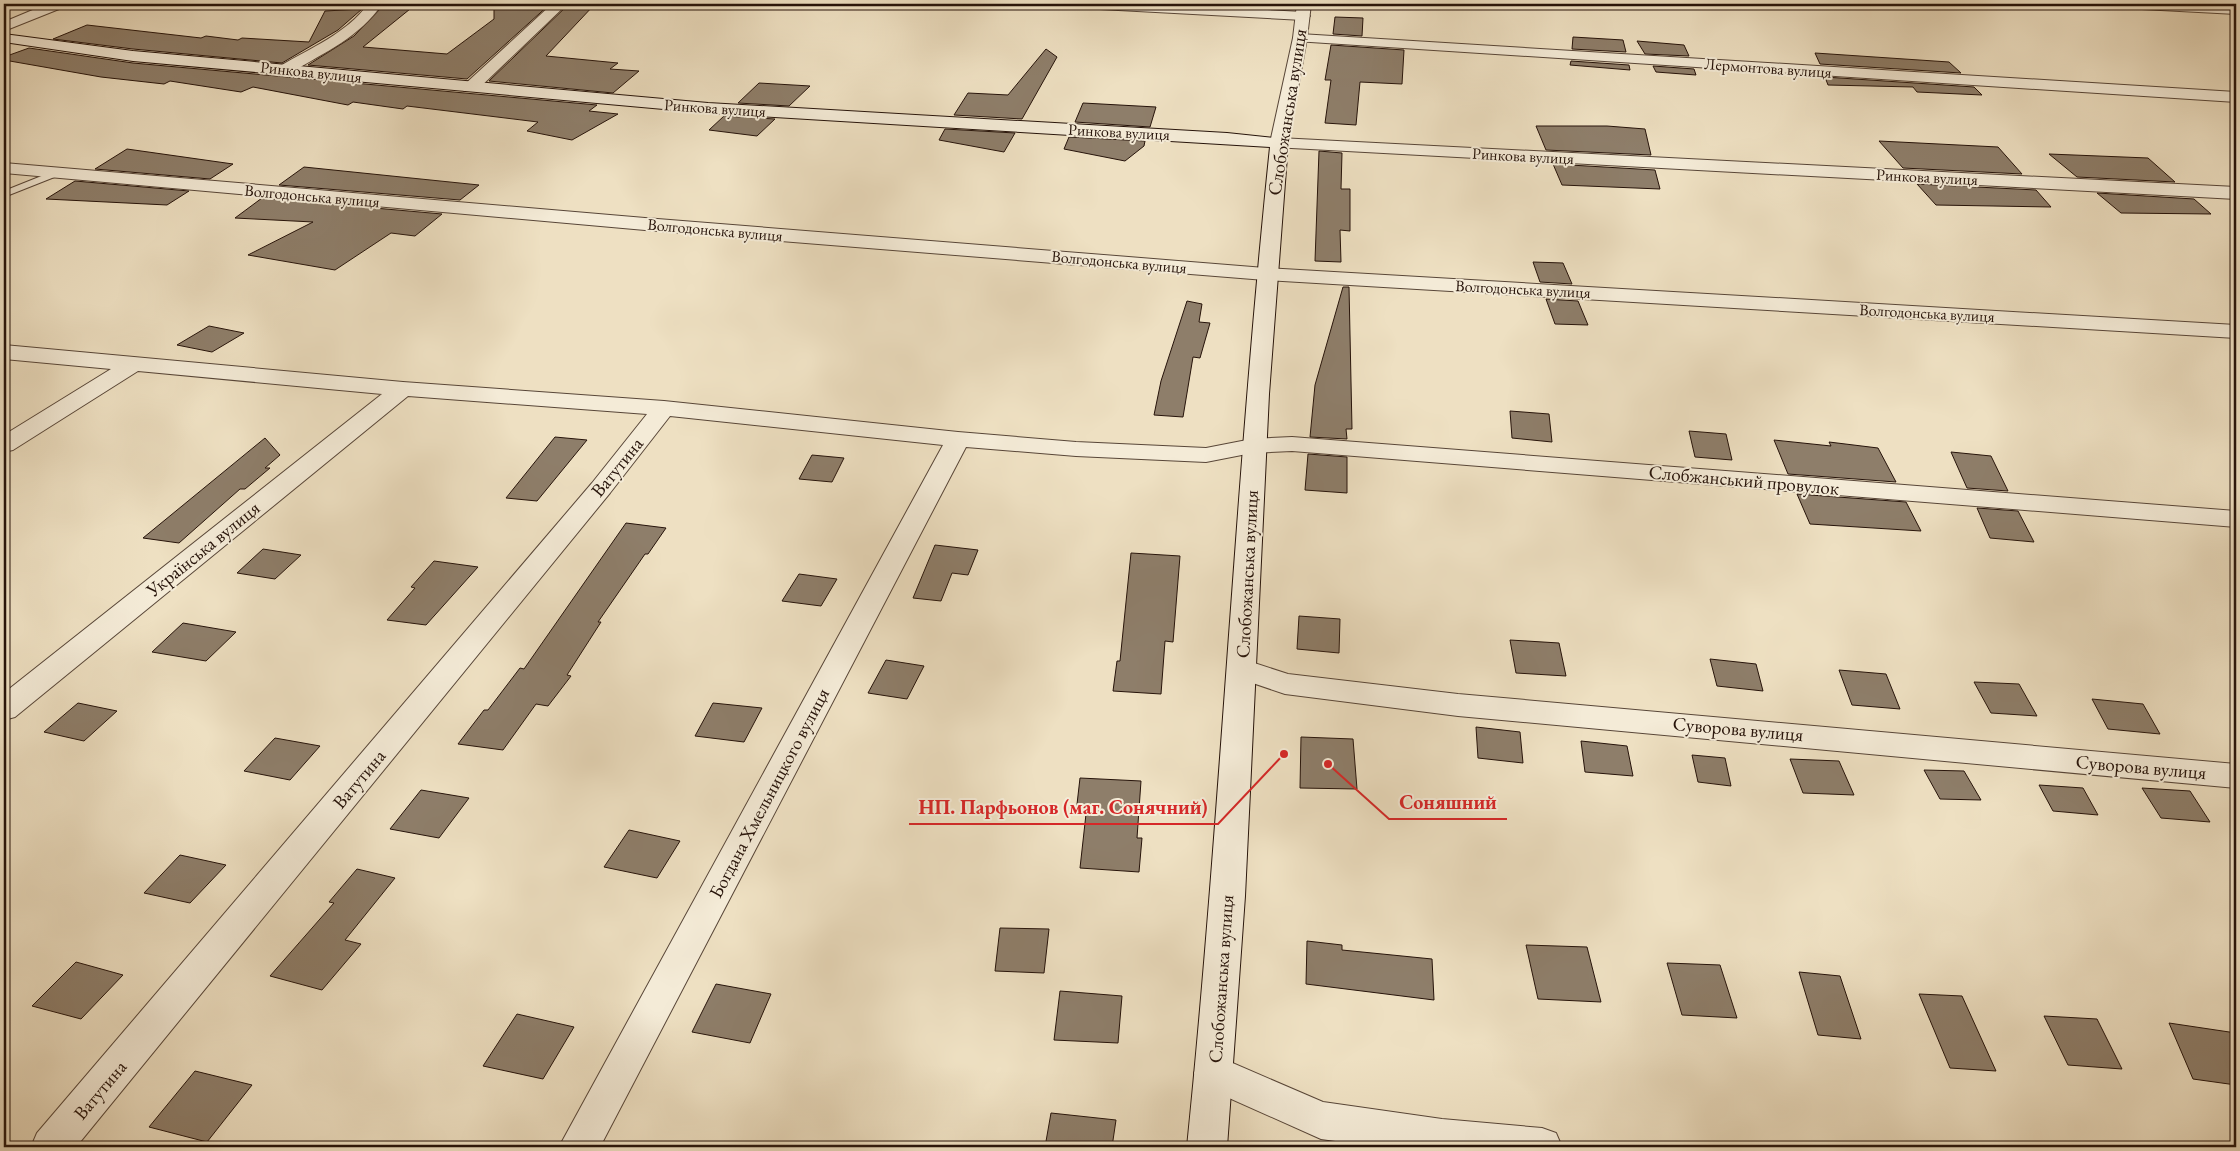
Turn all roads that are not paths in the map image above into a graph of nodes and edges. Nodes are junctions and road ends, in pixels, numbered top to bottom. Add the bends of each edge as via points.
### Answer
1 (59, 4) edge
2 (374, 4) edge
3 (560, 4) edge
4 (1080, 4) edge
5 (2123, 4) edge
6 (1304, 10) edge
7 (2236, 10) edge
8 (5, 37) edge
9 (1300, 38) junction
10 (286, 69) junction
11 (470, 88) junction
12 (2236, 98) edge
13 (1279, 143) junction
14 (4, 168) edge
15 (54, 174) junction
16 (2236, 193) edge
17 (4, 194) edge
18 (1265, 274) junction
19 (2236, 332) edge
20 (4, 352) edge
21 (134, 364) junction
22 (403, 389) junction
23 (664, 408) junction
24 (958, 439) junction
25 (4, 445) edge
26 (1252, 446) junction
27 (2236, 519) edge
28 (1242, 669) junction
29 (4, 709) edge
30 (2236, 776) edge
31 (1214, 1073) junction
32 (51, 1147) edge
33 (579, 1147) edge
34 (1207, 1147) edge
35 (1542, 1147) edge

1 - 8 street
2 - 10 street via 370,14 350,30
3 - 11 street
4 - 6 street
5 - 7 street
6 - 9 street, Слобожанська вулиця
8 - 10 street, Ринкова вулиця via 133,56
9 - 12 street, Лермонтова вулиця
9 - 13 street, Слобожанська вулиця
10 - 11 street, Ринкова вулиця
11 - 13 street, Ринкова вулиця via 708,108
13 - 16 street, Ринкова вулиця
13 - 18 street, Слобожанська вулиця
14 - 15 street, Волгодонська вулиця
15 - 17 lane
15 - 18 street, Волгодонська вулиця
18 - 19 street, Волгодонська вулиця
18 - 26 street, Слобожанська вулиця
20 - 21 street, Слобжанський провулок
21 - 22 street, Слобжанський провулок
21 - 25 street
22 - 23 street, Слобжанський провулок
22 - 29 street, Українська вулиця
23 - 24 street, Слобжанський провулок
23 - 32 street, Ватутина via 601,488
24 - 26 street, Слобжанський провулок via 1076,449 1206,454
24 - 33 street, Богдана Хмельницкого вулиця
26 - 27 street, Слобжанський провулок via 1292,444
26 - 28 street, Слобожанська вулиця
28 - 30 street, Суворова вулиця via 1285,684 1458,705
28 - 31 street, Слобожанська вулиця
31 - 34 street, Слобожанська вулиця
31 - 35 street via 1321,1120 1442,1138

